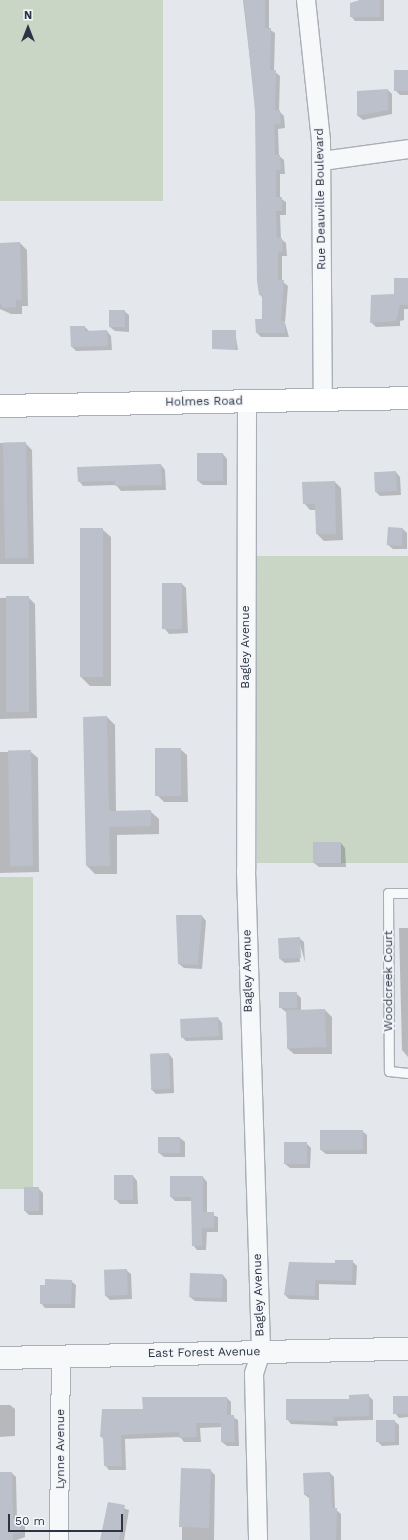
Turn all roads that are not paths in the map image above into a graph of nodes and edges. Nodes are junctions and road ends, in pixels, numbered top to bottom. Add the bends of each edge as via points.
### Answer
1 (306, 0) edge
2 (408, 149) edge
3 (322, 161) junction
4 (408, 398) edge
5 (323, 399) junction
6 (247, 401) junction
7 (0, 406) edge
8 (408, 893) edge
9 (408, 1073) edge
10 (408, 1349) edge
11 (261, 1352) junction
12 (61, 1357) junction
13 (0, 1358) edge
14 (59, 1540) edge
15 (258, 1540) edge

1 - 3 street, Rue Deauville Boulevard via 315,55
2 - 3 street
3 - 5 street, Rue Deauville Boulevard
4 - 5 main road, Holmes Road
5 - 6 main road, Holmes Road
6 - 7 main road, Holmes Road
6 - 11 street, Bagley Avenue via 246,871
8 - 9 lane, Woodcreek Court via 388,893 389,1071
10 - 11 street, East Forest Avenue
11 - 12 street, East Forest Avenue
11 - 15 street, Bagley Avenue via 254,1374
12 - 13 street, East Forest Avenue
12 - 14 street, Lynne Avenue

